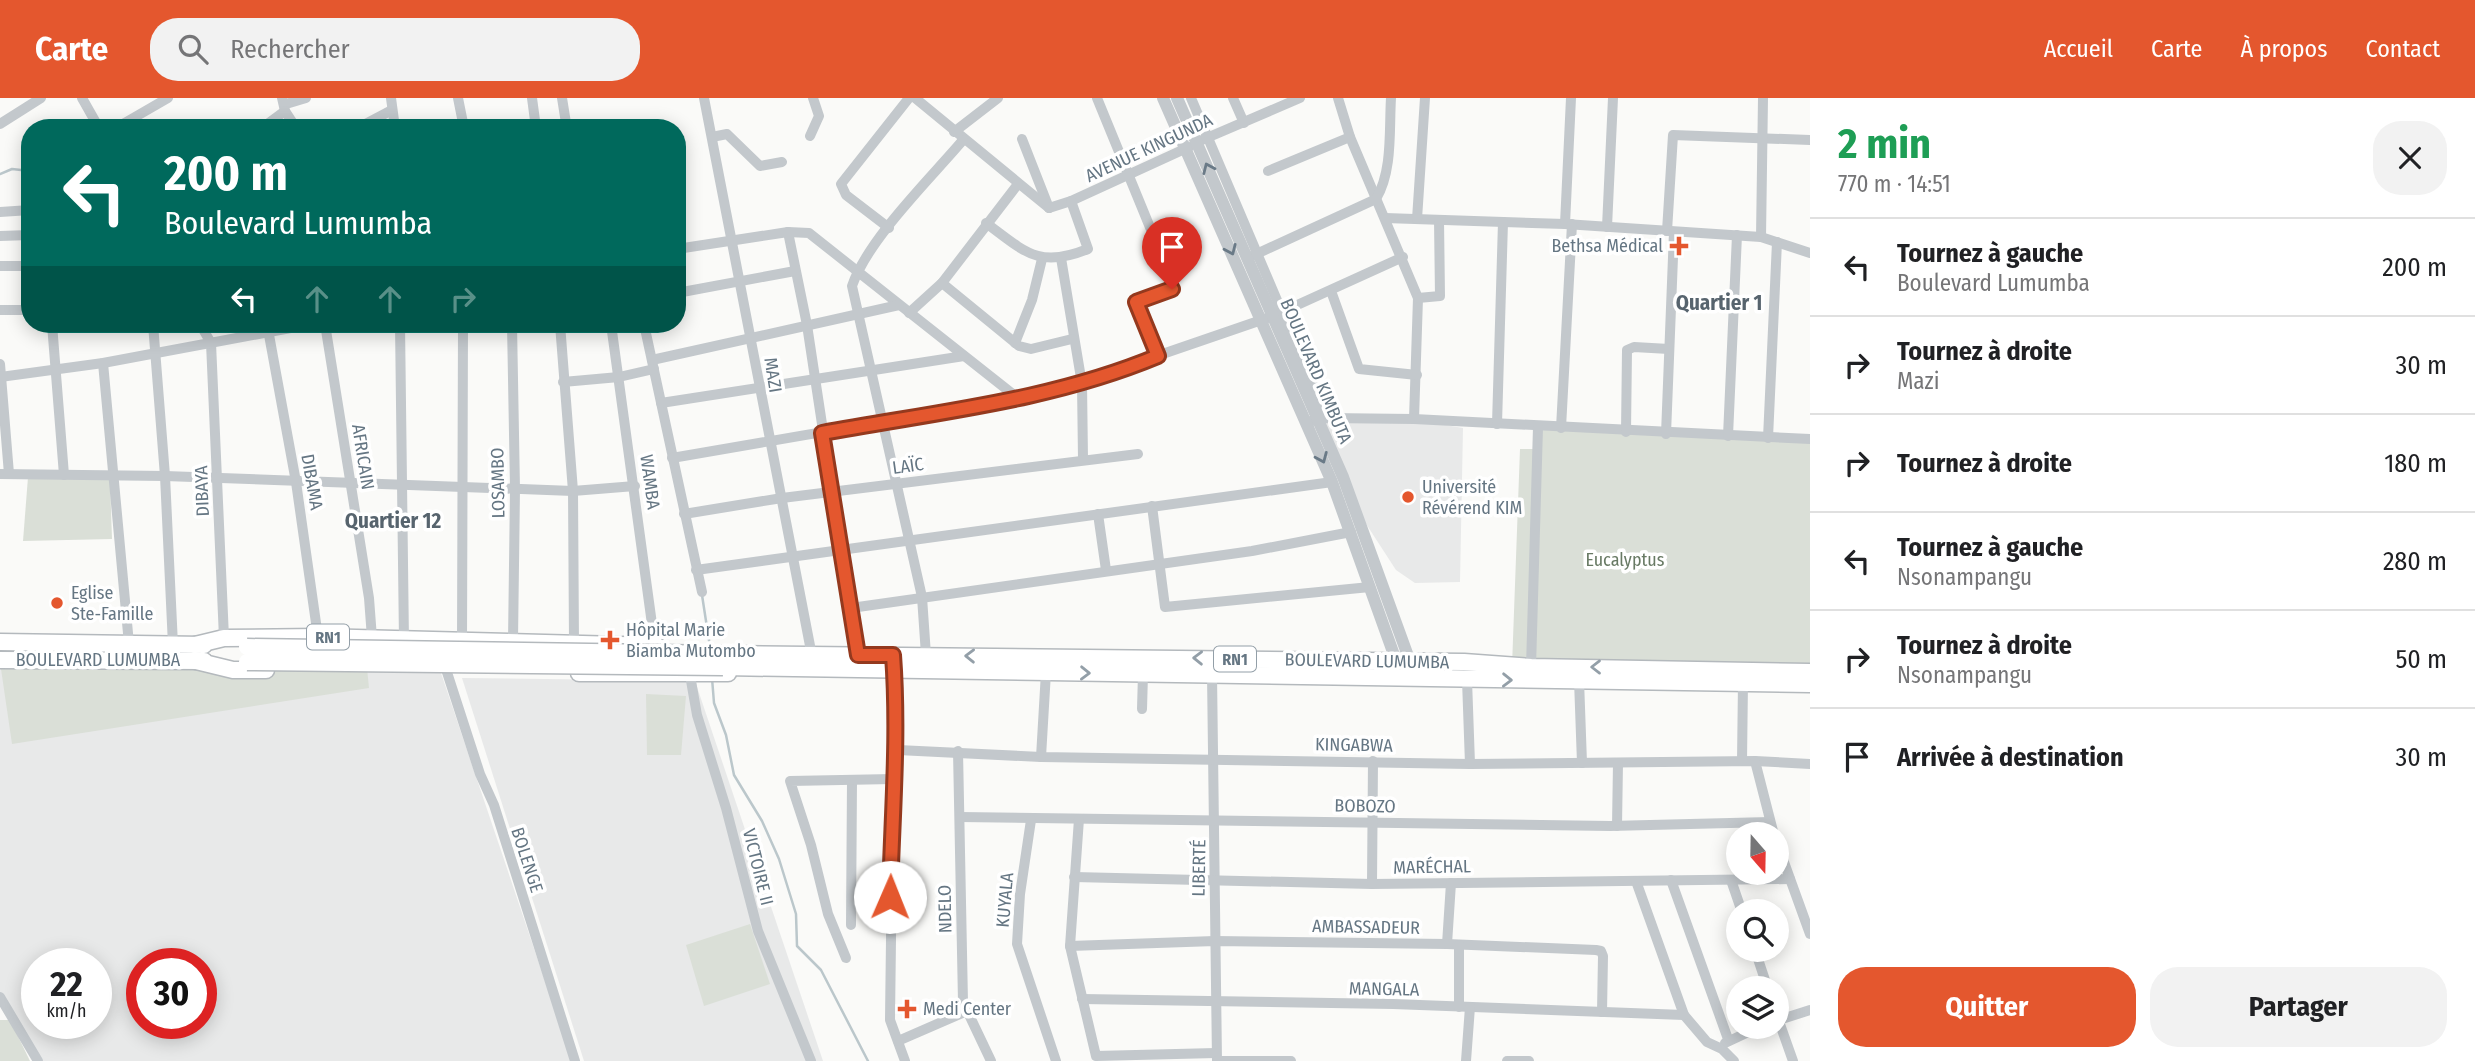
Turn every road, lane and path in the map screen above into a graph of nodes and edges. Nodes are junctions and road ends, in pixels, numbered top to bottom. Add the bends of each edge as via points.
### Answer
1 (41, 98) edge
2 (82, 98) edge
3 (168, 98) edge
4 (306, 98) edge
5 (391, 98) edge
6 (458, 98) edge
7 (532, 98) edge
8 (562, 98) edge
9 (704, 98) edge
10 (813, 98) edge
11 (909, 98) edge
12 (915, 98) edge
13 (998, 98) edge
14 (1097, 98) edge
15 (1163, 98) edge
16 (1177, 98) edge
17 (1191, 98) edge
18 (1233, 98) edge
19 (1300, 98) edge
20 (1338, 98) edge
21 (1391, 98) edge
22 (1425, 98) edge
23 (1571, 98) edge
24 (1613, 98) edge
25 (1763, 98) edge
26 (284, 104) edge
27 (392, 110) junction
28 (94, 119) edge
29 (132, 119) edge
30 (270, 119) edge
31 (375, 119) edge
32 (394, 119) edge
33 (462, 119) edge
34 (535, 119) edge
35 (565, 119) edge
36 (1244, 123) junction
37 (0, 124) edge
38 (954, 132) junction
39 (810, 136) dead end
40 (712, 137) junction
41 (1350, 137) junction
42 (1761, 138) junction
43 (1022, 139) dead end
44 (963, 140) junction
45 (1810, 140) edge
46 (1197, 143) junction
47 (782, 162) dead end
48 (1268, 171) dead end
49 (1130, 173) junction
50 (1018, 184) junction
51 (1376, 199) junction
52 (1071, 201) junction
53 (1049, 208) junction
54 (21, 211) edge
55 (0, 212) edge
56 (1385, 218) junction
57 (1418, 219) junction
58 (1439, 220) junction
59 (1503, 222) junction
60 (986, 223) junction
61 (1568, 224) junction
62 (1607, 227) junction
63 (889, 228) junction
64 (1671, 231) junction
65 (788, 232) junction
66 (21, 235) edge
67 (1737, 235) junction
68 (0, 236) edge
69 (1761, 237) junction
70 (733, 242) junction
71 (1777, 242) junction
72 (686, 248) edge
73 (1810, 253) edge
74 (1253, 256) junction
75 (1403, 257) junction
76 (1061, 258) junction
77 (1042, 259) junction
78 (0, 266) edge
79 (21, 266) edge
80 (795, 271) junction
81 (857, 271) junction
82 (741, 281) junction
83 (942, 283) junction
84 (686, 291) edge
85 (1331, 291) junction
86 (1418, 298) junction
87 (899, 305) junction
88 (0, 310) edge
89 (21, 310) edge
90 (909, 313) junction
91 (856, 315) junction
92 (1271, 317) junction
93 (807, 325) junction
94 (53, 333) edge
95 (154, 333) edge
96 (205, 333) edge
97 (252, 333) edge
98 (269, 333) edge
99 (327, 333) edge
100 (400, 333) edge
101 (463, 333) edge
102 (512, 333) edge
103 (560, 333) edge
104 (612, 333) edge
105 (646, 333) edge
106 (751, 336) junction
107 (1072, 339) junction
108 (211, 343) junction
109 (1015, 343) junction
110 (1669, 348) junction
111 (155, 352) junction
112 (964, 356) junction
113 (1158, 356) junction
114 (103, 363) junction
115 (0, 364) edge
116 (653, 365) junction
117 (57, 369) junction
118 (869, 372) junction
119 (1417, 374) junction
120 (1, 377) edge
121 (619, 377) junction
122 (815, 379) junction
123 (563, 382) junction
124 (1082, 384) junction
125 (758, 387) junction
126 (1019, 399) junction
127 (661, 403) junction
128 (1414, 419) junction
129 (1317, 420) junction
130 (882, 422) junction
131 (1497, 424) junction
132 (1538, 427) junction
133 (1560, 428) junction
134 (1626, 432) junction
135 (822, 433) junction
136 (1666, 434) junction
137 (1728, 436) junction
138 (1768, 438) junction
139 (1810, 439) edge
140 (770, 443) junction
141 (1138, 454) dead end
142 (671, 458) junction
143 (1083, 459) junction
144 (5, 474) edge
145 (64, 475) junction
146 (114, 476) junction
147 (165, 476) junction
148 (218, 480) junction
149 (296, 482) junction
150 (1332, 482) junction
151 (897, 483) junction
152 (352, 484) junction
153 (404, 484) junction
154 (461, 486) junction
155 (635, 486) junction
156 (515, 489) junction
157 (573, 491) junction
158 (832, 492) junction
159 (782, 498) junction
160 (1152, 506) junction
161 (684, 514) junction
162 (1098, 514) junction
163 (1351, 532) junction
164 (911, 539) junction
165 (842, 549) junction
166 (792, 556) junction
167 (1159, 564) junction
168 (696, 570) junction
169 (1106, 570) junction
170 (1370, 587) junction
171 (702, 592) dead end
172 (922, 597) junction
173 (851, 608) junction
174 (318, 637) junction
175 (224, 638) junction
176 (372, 638) junction
177 (405, 638) junction
178 (438, 640) junction
179 (462, 640) junction
180 (513, 641) junction
181 (0, 642) edge
182 (574, 642) junction
183 (129, 644) junction
184 (173, 645) junction
185 (655, 646) junction
186 (195, 653) junction
187 (858, 655) junction
188 (926, 655) junction
189 (812, 656) junction
190 (0, 660) edge
191 (756, 661) junction
192 (712, 663) junction
193 (894, 663) junction
194 (1531, 667) junction
195 (402, 669) junction
196 (445, 669) junction
197 (1406, 669) junction
198 (463, 670) junction
199 (1046, 672) junction
200 (1810, 672) edge
201 (1143, 674) junction
202 (1212, 674) junction
203 (1467, 680) junction
204 (1579, 680) junction
205 (1743, 681) junction
206 (1810, 684) edge
207 (1142, 709) dead end
208 (898, 750) junction
209 (958, 751) junction
210 (1041, 757) junction
211 (1215, 758) junction
212 (1373, 761) junction
213 (1742, 761) junction
214 (1755, 761) junction
215 (1582, 763) junction
216 (1618, 763) junction
217 (1470, 764) junction
218 (1810, 764) edge
219 (893, 779) junction
220 (852, 781) junction
221 (960, 817) junction
222 (1215, 818) junction
223 (1079, 819) junction
224 (1031, 820) junction
225 (1372, 822) junction
226 (1770, 822) edge
227 (1726, 823) edge
228 (1616, 826) junction
229 (1074, 877) junction
230 (1214, 878) junction
231 (1790, 879) edge
232 (1671, 880) junction
233 (1726, 880) edge
234 (1636, 881) junction
235 (1451, 883) junction
236 (1371, 884) junction
237 (851, 925) dead end
238 (1810, 934) edge
239 (1214, 941) junction
240 (1447, 944) junction
241 (1459, 945) junction
242 (1070, 946) junction
243 (846, 958) dead end
244 (0, 997) edge
245 (1082, 999) junction
246 (1216, 1000) junction
247 (1464, 1007) junction
248 (1810, 1010) edge
249 (967, 1011) junction
250 (1602, 1012) junction
251 (5, 1015) edge
252 (1684, 1015) junction
253 (1789, 1015) edge
254 (1726, 1033) edge
255 (1728, 1039) edge
256 (1785, 1039) edge
257 (898, 1041) junction
258 (1722, 1049) junction
259 (1217, 1058) edge
260 (38, 1061) edge
261 (575, 1061) edge
262 (811, 1061) edge
263 (905, 1061) edge
264 (991, 1061) edge
265 (1056, 1061) edge
266 (1291, 1061) edge
267 (1466, 1061) edge
268 (1507, 1061) edge
269 (1527, 1061) edge
270 (1734, 1061) edge
271 (1793, 1061) edge

1 - 37 street
2 - 28 street
3 - 29 street
4 - 26 street
5 - 27 street
6 - 33 street
7 - 34 street
8 - 35 street
9 - 40 street, MAZI
10 - 39 street via 818,116
11 - 63 street via 841,184 846,195
12 - 38 street
13 - 38 street
14 - 49 street
15 - 46 street, BOULEVARD KIMBUTA
16 - 46 street, BOULEVARD KIMBUTA
17 - 46 street
18 - 36 street
19 - 36 street, AVENUE KINGUNDA
20 - 41 street
21 - 51 street via 1384,183
22 - 57 street
23 - 61 street
24 - 62 street
25 - 42 street
26 - 30 street
27 - 31 street
27 - 32 street
36 - 46 street, AVENUE KINGUNDA
38 - 44 street
40 - 47 street via 727,134 760,166
40 - 70 street, MAZI
41 - 48 street
41 - 51 street
42 - 45 street
42 - 64 street via 1673,135
42 - 69 street
43 - 53 street
44 - 50 street
44 - 63 street
46 - 49 street, AVENUE KINGUNDA
46 - 74 street, BOULEVARD KIMBUTA
46 -> 92 street, BOULEVARD KIMBUTA
49 - 52 street, AVENUE KINGUNDA
49 - 113 street via 1174,286 1136,302
50 - 53 street
50 - 60 street
51 - 56 street
51 - 74 street
52 - 53 street, AVENUE KINGUNDA
52 - 76 street via 1088,249
54 - 55 street
56 - 57 street
56 - 75 street
57 - 58 street
58 - 59 street
58 - 86 street via 1441,293
59 - 61 street
59 - 131 street
60 - 77 street
60 - 83 street
61 - 62 street
61 - 133 street
62 - 64 street
63 - 81 street
64 - 67 street
64 - 110 street
65 - 70 street
65 - 80 street
65 - 81 street via 808,233
66 - 68 street
67 - 69 street
67 - 137 street
69 - 71 street
70 - 72 street
70 - 82 street, MAZI
71 - 73 street
71 - 138 street
74 - 92 street, BOULEVARD KIMBUTA
75 - 85 street
75 - 86 street
76 - 77 street
76 - 107 street
77 - 109 street
78 - 79 street
80 - 82 street
80 - 93 street
81 - 87 street
81 - 91 street via 852,286
82 - 84 street
82 - 106 street, MAZI
83 - 90 street
83 - 109 street
85 - 92 street
85 - 119 street via 1360,369
86 - 119 street
87 - 90 street
87 - 91 street
88 - 89 street
90 - 112 street
91 - 93 street
91 - 118 street
92 - 113 street
92 - 129 street, BOULEVARD KIMBUTA
93 - 106 street
93 - 122 street
94 - 117 street
95 - 111 street
96 - 108 street
97 - 108 street
98 - 149 street, DIBAMA
99 - 152 street, AFRICAIN
100 - 153 street, AFRICAIN
101 - 154 street, LOSAMBO
102 - 156 street, LOSAMBO
103 - 123 street
104 - 121 street, WAMBA
105 - 116 street
106 - 116 street
106 - 125 street, MAZI
107 - 109 street via 1031,349
107 - 124 street
108 - 111 street
108 - 148 street, DIBAYA
110 - 134 street via 1627,350
110 - 136 street
111 - 114 street
111 - 147 street
112 - 118 street
112 - 126 street
113 - 124 street
114 - 117 street
114 - 146 street
115 - 120 street
116 - 121 street
116 - 127 street
117 - 120 street
117 - 145 street
118 - 122 street
118 - 130 street
119 - 128 street
120 - 144 street
121 - 123 street
121 - 155 street, WAMBA
122 - 125 street
122 - 135 street
123 - 157 street
124 - 126 street
124 - 143 street
125 - 127 street
125 - 140 street, MAZI
126 - 130 street
127 - 142 street
128 - 129 street
128 - 131 street
129 -> 150 street, BOULEVARD KIMBUTA
129 - 197 street, BOULEVARD KIMBUTA
130 - 135 street
130 - 151 street
131 - 132 street
132 - 133 street
132 - 194 street
133 - 134 street
134 - 136 street
135 - 140 street
135 - 158 street
136 - 137 street
137 - 138 street
138 - 139 street
140 - 142 street
140 - 159 street, MAZI
141 - 143 street, LAÏC
142 - 161 street
143 - 151 street, LAÏC
144 - 145 street
145 - 146 street
146 - 147 street
146 - 183 street
147 - 148 street
147 - 184 street
148 - 149 street
148 - 175 street, DIBAYA
149 - 152 street
149 - 174 street, DIBAMA
150 - 160 street
150 - 163 street, BOULEVARD KIMBUTA
151 - 158 street, LAÏC
151 - 164 street
152 - 153 street
152 - 176 street, AFRICAIN
153 - 154 street
153 - 177 street, AFRICAIN
154 - 156 street
154 - 179 street, LOSAMBO
155 - 157 street
155 - 185 street, WAMBA
156 - 157 street
156 - 180 street, LOSAMBO
157 - 182 street
158 - 159 street, LAÏC
158 - 165 street
159 - 161 street, LAÏC
159 - 166 street, MAZI
160 - 162 street
160 - 167 street
161 - 168 street
162 - 164 street
162 - 169 street
163 - 167 street
163 - 170 street, BOULEVARD KIMBUTA
164 - 165 street
164 - 172 street
165 - 166 street
165 - 173 street
166 - 168 street
166 - 189 street, MAZI
167 - 169 street
167 - 170 street via 1165,607
168 - 171 street
169 - 172 street
170 - 197 street, BOULEVARD KIMBUTA
172 - 173 street
172 - 188 street
173 - 187 street
174 - 175 highway, RN1
174 - 176 highway, RN1
175 - 186 highway, RN1
176 - 177 highway, RN1
177 - 178 highway, RN1
177 - 195 street, AFRICAIN
178 - 179 highway, RN1
178 - 196 street, BOLENGE
179 - 180 highway, RN1
179 - 198 street, LOSAMBO
180 - 182 highway, RN1
181 - 183 highway, BOULEVARD LUMUMBA / RN1
182 - 185 highway, RN1
183 - 184 highway, BOULEVARD LUMUMBA / RN1
184 - 186 highway, BOULEVARD LUMUMBA / RN1
185 - 192 highway, RN1
186 - 190 highway, BOULEVARD LUMUMBA / RN1
186 - 192 highway, bridge
186 - 195 highway, RN1 via 233,670
187 - 189 highway, BOULEVARD LUMUMBA / RN1
187 - 193 highway, BOULEVARD LUMUMBA / RN1
188 - 193 highway, BOULEVARD LUMUMBA / RN1
197 -> 188 highway, BOULEVARD LUMUMBA / RN1
189 - 191 highway, BOULEVARD LUMUMBA / RN1
191 - 192 highway
191 - 193 highway, BOULEVARD LUMUMBA / RN1
192 - 198 highway, RN1
192 - 262 street, VICTOIRE II via 697,715 758,931
193 - 199 highway, BOULEVARD LUMUMBA / RN1
193 - 208 street
194 - 197 highway, BOULEVARD LUMUMBA / RN1
200 -> 194 highway, BOULEVARD LUMUMBA / RN1
195 - 196 highway, RN1
196 - 198 highway, RN1
196 - 261 street, BOLENGE via 494,805
197 - 202 highway, BOULEVARD LUMUMBA / RN1
197 - 203 highway, BOULEVARD LUMUMBA / RN1
199 -> 201 highway, BOULEVARD LUMUMBA / RN1
199 - 210 street
201 - 202 highway, BOULEVARD LUMUMBA / RN1
201 - 207 street
202 - 211 street, LIBERTÉ
203 -> 204 highway, BOULEVARD LUMUMBA / RN1
203 - 217 street
204 - 205 highway, BOULEVARD LUMUMBA / RN1
204 - 215 street
205 - 206 highway, BOULEVARD LUMUMBA / RN1
205 - 213 street
208 - 209 street, KINGABWA
208 - 219 street
209 - 210 street, KINGABWA
209 - 221 street, NDELO
210 - 211 street, KINGABWA
211 - 212 street, KINGABWA
211 - 222 street, LIBERTÉ
212 - 217 street, KINGABWA
212 - 225 street
213 - 214 street, KINGABWA
213 - 216 street, KINGABWA
214 - 218 street, KINGABWA
214 - 226 street
215 - 216 street, KINGABWA
215 - 217 street, KINGABWA
216 - 228 street
219 - 220 street
219 - 257 street via 888,963 890,1020
220 - 237 street
220 - 243 street via 790,782 830,921
221 - 224 street, BOBOZO
221 - 249 street, NDELO via 963,1002
222 - 223 street, BOBOZO
222 - 225 street, BOBOZO
222 - 230 street, LIBERTÉ
223 - 224 street, BOBOZO
223 - 229 street
224 - 265 street, KUYALA via 1017,944
225 - 228 street, BOBOZO
225 - 236 street
227 - 228 street, BOBOZO
229 - 230 street, MARÉCHAL
229 - 242 street
230 - 236 street, MARÉCHAL
230 - 239 street, LIBERTÉ
231 - 238 street
232 - 233 street, MARÉCHAL
232 - 234 street, MARÉCHAL
232 - 254 street
234 - 235 street, MARÉCHAL
234 - 252 street
235 - 236 street, MARÉCHAL
235 - 240 street
239 - 240 street, AMBASSADEUR
239 - 242 street, AMBASSADEUR
239 - 246 street, LIBERTÉ
240 - 241 street, AMBASSADEUR
241 - 247 street
241 - 250 street, AMBASSADEUR via 1601,951
242 - 245 street
244 - 251 street
245 - 246 street, MANGALA
245 - 259 street via 1096,1056
246 - 247 street, MANGALA
246 - 259 street, LIBERTÉ
247 - 250 street, MANGALA
247 - 267 street
248 - 253 street
249 - 257 street
249 - 264 street, NDELO
250 - 252 street, MANGALA
251 - 260 street
252 - 258 street via 1707,1042
255 - 258 street
256 - 271 street
257 - 263 street
258 - 270 street
259 - 266 street
268 - 269 street

